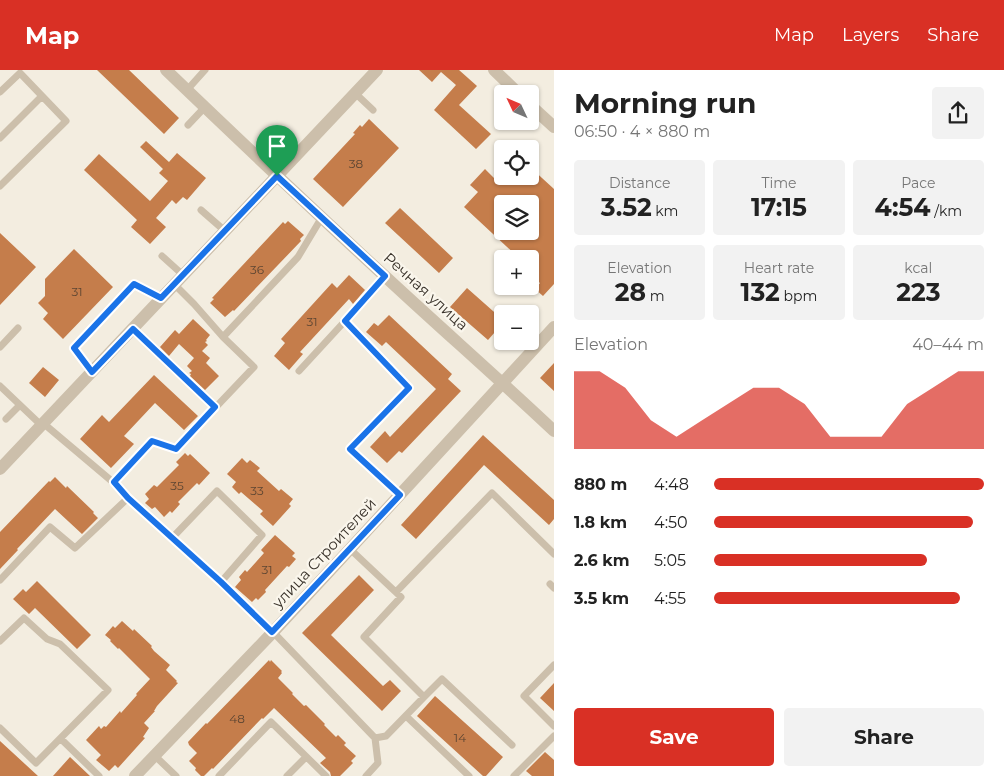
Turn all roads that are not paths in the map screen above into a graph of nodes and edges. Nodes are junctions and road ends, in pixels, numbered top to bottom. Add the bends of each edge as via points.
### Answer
1 (166, 70) edge
2 (205, 70) edge
3 (377, 70) edge
4 (494, 70) edge
5 (509, 85) edge
6 (187, 90) junction
7 (0, 92) edge
8 (355, 93) junction
9 (42, 96) junction
10 (204, 107) junction
11 (373, 110) dead end
12 (539, 113) edge
13 (188, 125) dead end
14 (554, 127) edge
15 (0, 138) edge
16 (277, 176) junction
17 (0, 186) edge
18 (201, 210) dead end
19 (322, 217) junction
20 (225, 231) junction
21 (162, 256) dead end
22 (183, 275) junction
23 (385, 276) junction
24 (174, 284) junction
25 (161, 298) junction
26 (345, 321) junction
27 (554, 327) edge
28 (18, 328) dead end
29 (133, 329) junction
30 (223, 337) junction
31 (0, 347) edge
32 (299, 371) dead end
33 (92, 372) junction
34 (502, 382) junction
35 (0, 386) edge
36 (20, 404) junction
37 (215, 407) junction
38 (6, 419) dead end
39 (42, 424) junction
40 (554, 431) edge
41 (0, 469) edge
42 (114, 482) junction
43 (400, 495) junction
44 (128, 498) junction
45 (173, 537) junction
46 (350, 549) junction
47 (554, 554) edge
48 (0, 580) edge
49 (221, 582) junction
50 (396, 592) junction
51 (272, 632) junction
52 (0, 641) edge
53 (554, 665) edge
54 (424, 697) junction
55 (406, 716) junction
56 (554, 726) edge
57 (0, 728) edge
58 (554, 736) edge
59 (375, 738) junction
60 (61, 739) junction
61 (512, 745) dead end
62 (154, 755) junction
63 (306, 756) junction
64 (99, 776) edge
65 (135, 776) edge
66 (176, 776) edge
67 (219, 776) edge
68 (287, 776) edge
69 (326, 776) edge
70 (366, 776) edge
71 (468, 776) edge
72 (514, 776) edge

1 - 6 street, Речная улица
2 - 6 lane
3 - 8 street
4 - 5 street
6 - 10 street, Речная улица
7 - 9 lane via 20,73
8 - 11 lane
8 - 16 street
9 - 15 lane
9 - 17 lane via 66,121
10 - 13 lane
10 - 16 street, Речная улица
12 - 14 street
16 - 19 street, Речная улица
16 - 20 street
18 - 20 lane
19 - 23 street, Речная улица
19 - 30 lane via 298,257
20 - 22 street
21 - 22 lane
22 - 24 street
23 - 26 lane
23 - 34 street, Речная улица
24 - 25 street
24 - 30 lane
25 - 29 street
25 - 33 lane via 134,284 74,348
26 - 32 lane
26 - 43 lane via 409,388 350,449
27 - 34 street, улица Строителей
28 - 31 lane
29 - 33 street
29 - 37 lane
30 - 37 lane via 254,367
33 - 39 street
34 - 40 street, Речная улица
34 - 43 street, улица Строителей
35 - 36 lane
36 - 38 lane
36 - 39 lane
37 - 42 lane via 176,449 152,441
39 - 41 street
39 - 42 lane
42 - 44 lane
43 - 46 street, улица Строителей
44 - 45 lane
44 - 48 lane via 75,548 50,527
45 - 49 lane
45 - 49 lane via 217,491 262,535
46 - 50 lane
46 - 51 street, улица Строителей
47 - 50 lane via 492,493
49 - 51 lane
50 - 54 lane via 401,597 364,637
51 - 59 lane
51 - 62 street, улица Строителей
52 - 60 lane via 24,618 46,640 60,644 108,690
53 - 56 lane via 524,696
54 - 55 lane
54 - 61 lane via 442,679
55 - 59 lane via 386,736
55 - 71 lane
57 - 60 lane via 36,764
58 - 72 lane
59 - 70 lane via 378,764
60 - 64 lane
62 - 65 street, улица Строителей
62 - 66 lane
63 - 67 lane via 271,722
63 - 68 lane
63 - 69 lane

